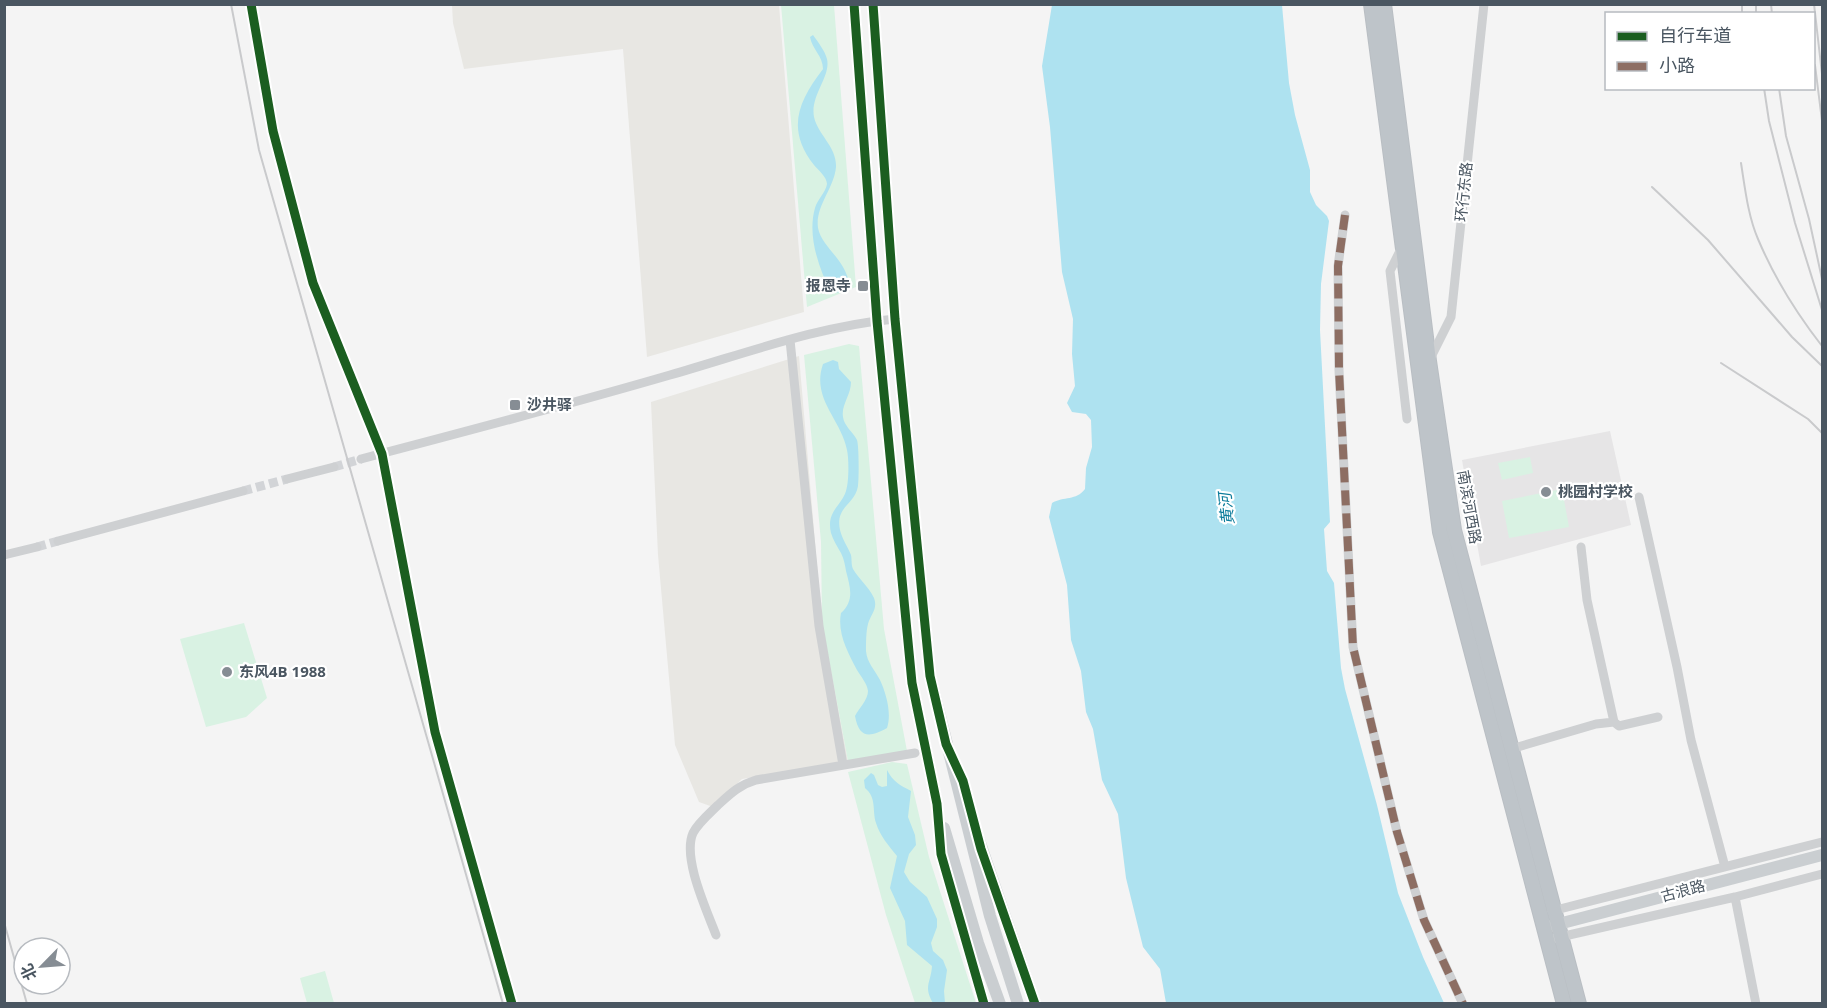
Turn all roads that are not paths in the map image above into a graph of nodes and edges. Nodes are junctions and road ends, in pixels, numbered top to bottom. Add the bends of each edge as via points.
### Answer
1 (251, 4) edge
2 (854, 4) edge
3 (873, 4) edge
4 (1371, 4) edge
5 (1384, 4) edge
6 (1484, 4) edge
7 (1345, 215) dead end
8 (1404, 245) junction
9 (895, 319) junction
10 (877, 321) junction
11 (790, 340) junction
12 (1429, 361) junction
13 (1418, 371) junction
14 (1407, 419) dead end
15 (382, 454) junction
16 (361, 459) tunnel mouth
17 (334, 467) tunnel mouth
18 (287, 479) tunnel mouth
19 (243, 491) tunnel mouth
20 (1639, 496) dead end
21 (58, 541) tunnel mouth
22 (37, 547) tunnel mouth
23 (1581, 547) dead end
24 (4, 555) edge
25 (1659, 717) dead end
26 (1614, 722) junction
27 (946, 744) junction
28 (1511, 749) junction
29 (915, 753) dead end
30 (843, 765) junction
31 (937, 804) junction
32 (1822, 842) edge
33 (1822, 855) edge
34 (1725, 867) junction
35 (1822, 874) edge
36 (1735, 897) junction
37 (1551, 926) junction
38 (716, 935) dead end
39 (512, 1004) edge
40 (984, 1004) edge
41 (1000, 1004) edge
42 (1018, 1004) edge
43 (1035, 1004) edge
44 (1463, 1004) edge
45 (1564, 1004) edge
46 (1579, 1004) edge
47 (1756, 1004) edge

1 - 15 street via 273,131 313,283
2 - 10 main road
3 - 9 main road
4 - 8 highway, 南滨河西路
5 - 12 highway, 南滨河西路
6 - 12 street, 环行东路 via 1451,317
7 - 44 street via 1338,266 1353,647 1398,832 1424,920
8 - 13 highway, 南滨河西路
8 - 14 street via 1390,271
9 - 10 street
9 - 27 main road via 930,676
10 - 11 street
10 - 31 main road via 912,683
11 - 15 street
11 - 30 street via 819,626
12 - 13 street, 环行东路
12 - 28 highway, 南滨河西路 via 1454,530
13 - 37 highway, 南滨河西路 via 1440,532
15 - 16 street
15 - 39 street via 435,732
17 - 18 street
19 - 21 street
20 - 34 street via 1690,740
22 - 24 street
23 - 26 street via 1587,600
25 - 26 street via 1619,726
26 - 28 street
27 - 42 main road via 990,916
27 - 43 main road via 963,781 981,849
28 - 37 highway, 南滨河西路
29 - 30 street
30 - 38 street via 744,783 693,833 693,872
31 - 40 main road via 941,854
31 - 41 main road
32 - 34 street
33 - 37 main road, 古浪路
34 - 37 street
35 - 36 street
36 - 37 street
36 - 47 street
37 - 45 highway, 南滨河西路
37 - 46 highway, 南滨河西路

